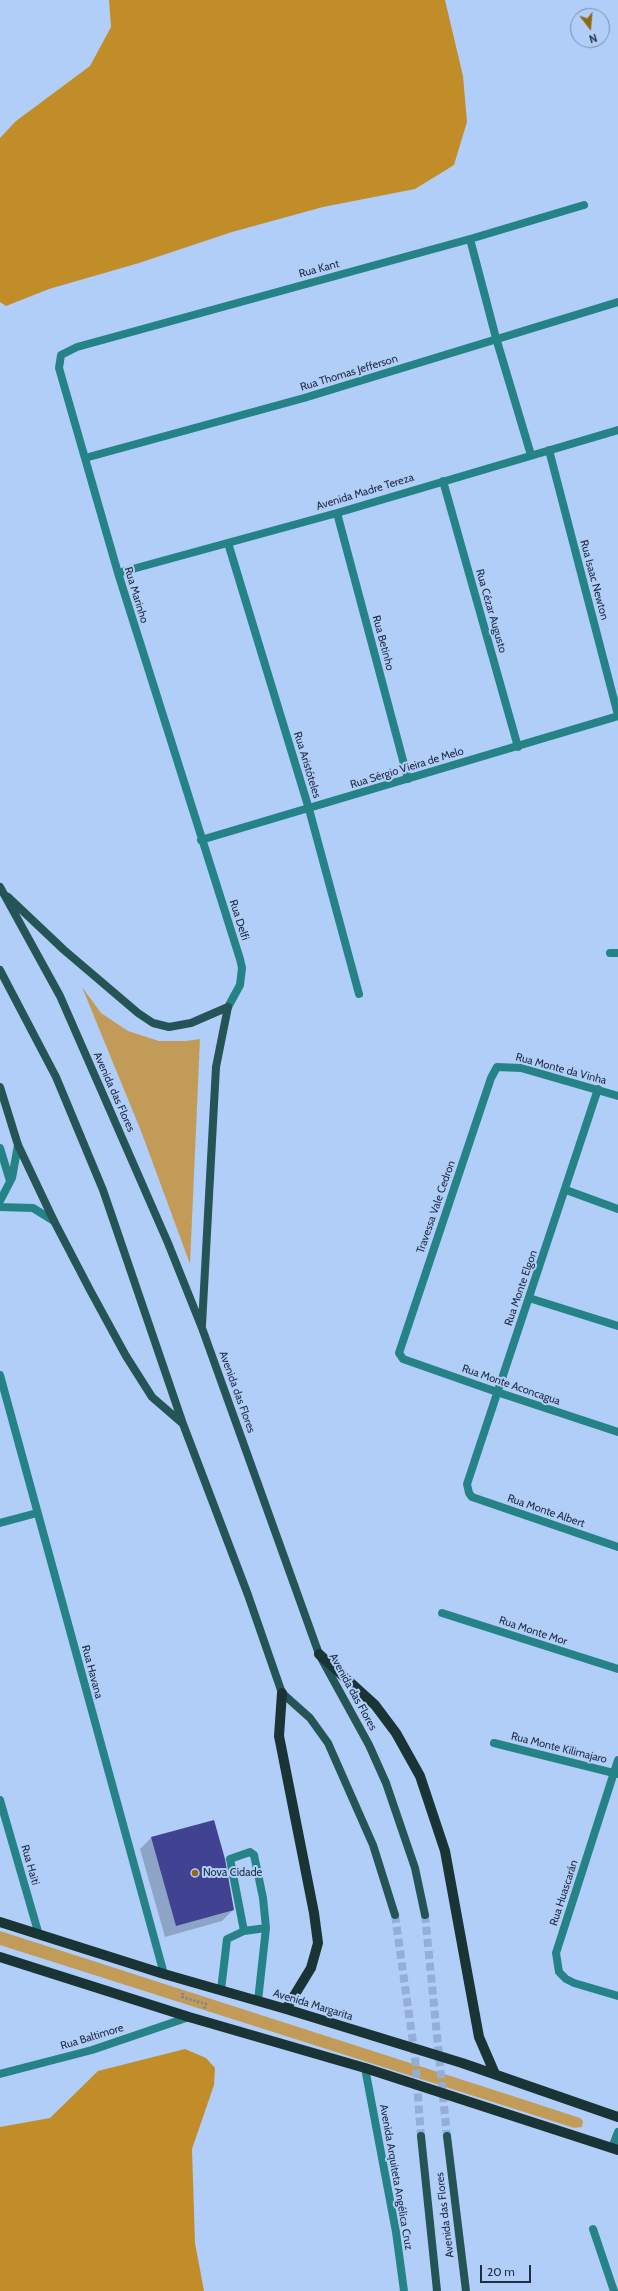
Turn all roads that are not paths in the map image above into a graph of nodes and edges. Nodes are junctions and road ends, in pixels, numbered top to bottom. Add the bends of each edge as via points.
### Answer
1 (584, 205) dead end
2 (470, 239) junction
3 (618, 302) edge
4 (496, 338) junction
5 (61, 355) joint
6 (618, 430) edge
7 (549, 450) junction
8 (531, 455) junction
9 (85, 458) junction
10 (443, 481) junction
11 (337, 513) junction
12 (228, 543) junction
13 (118, 573) junction
14 (618, 715) edge
15 (518, 747) junction
16 (408, 779) junction
17 (309, 809) junction
18 (201, 840) junction
19 (1, 890) edge
20 (0, 970) edge
21 (358, 994) dead end
22 (228, 1007) junction
23 (498, 1067) joint
24 (0, 1087) edge
25 (598, 1090) junction
26 (618, 1096) edge
27 (18, 1145) junction
28 (0, 1148) edge
29 (10, 1181) junction
30 (566, 1190) junction
31 (0, 1201) edge
32 (0, 1207) edge
33 (618, 1208) edge
34 (54, 1221) junction
35 (529, 1298) junction
36 (618, 1326) edge
37 (202, 1328) junction
38 (399, 1356) joint
39 (0, 1375) edge
40 (497, 1392) junction
41 (183, 1424) junction
42 (618, 1432) edge
43 (468, 1493) joint
44 (37, 1513) junction
45 (0, 1523) edge
46 (618, 1547) edge
47 (442, 1613) dead end
48 (318, 1654) junction
49 (618, 1669) edge
50 (282, 1693) junction
51 (494, 1743) dead end
52 (618, 1760) edge
53 (616, 1774) edge
54 (0, 1800) edge
55 (395, 1915) tunnel mouth
56 (425, 1915) tunnel mouth
57 (0, 1922) edge
58 (266, 1928) junction
59 (244, 1931) junction
60 (38, 1935) junction
61 (0, 1957) edge
62 (164, 1974) junction
63 (221, 1990) junction
64 (618, 1996) edge
65 (258, 2001) junction
66 (286, 2009) junction
67 (189, 2017) junction
68 (365, 2068) junction
69 (0, 2074) edge
70 (495, 2074) junction
71 (618, 2117) edge
72 (618, 2132) edge
73 (421, 2136) tunnel mouth
74 (447, 2136) tunnel mouth
75 (615, 2149) edge
76 (593, 2229) dead end
77 (404, 2291) edge
78 (437, 2291) edge
79 (466, 2291) edge
80 (614, 2291) edge

1 - 2 street, Rua Kant
2 - 4 street
2 - 5 street, Rua Kant via 77,347
3 - 4 street, Rua Thomas Jefferson
4 - 8 street
4 - 9 street, Rua Thomas Jefferson via 304,398
5 - 9 street, Rua Marinho via 59,368
6 - 7 street, Avenida Madre Tereza
7 - 8 street, Avenida Madre Tereza
7 - 14 street, Rua Isaac Newton
8 - 10 street, Avenida Madre Tereza
9 - 13 street, Rua Marinho
10 - 11 street, Avenida Madre Tereza
10 - 15 street, Rua Cézar Augusto
11 - 12 street, Avenida Madre Tereza
11 - 16 street, Rua Betinho
12 - 13 street, Avenida Madre Tereza
12 - 17 street, Rua Aristóteles
13 - 18 street, Rua Marinho
14 - 15 street, Rua Sérgio Vieira de Melo
15 - 16 street, Rua Sérgio Vieira de Melo
16 - 17 street, Rua Sérgio Vieira de Melo
17 - 18 street, Rua Sérgio Vieira de Melo
17 - 21 street, Rua Aristóteles
18 - 22 street, Rua Delfi via 242,968 240,985
19 - 22 main road via 64,950 153,1023 168,1026 191,1023
19 - 37 main road, Avenida das Flores via 60,996 168,1243
20 - 41 main road via 56,1077 103,1190
22 - 37 main road via 215,1082
23 - 25 street, Rua Monte da Vinha via 521,1068
23 - 38 street, Travessa Vale Cedron via 488,1086
24 - 27 main road
25 - 26 street, Rua Monte da Vinha
25 - 30 street, Rua Monte Elgon
27 - 29 street
27 - 34 main road
28 - 29 street
29 - 31 street
30 - 33 street
30 - 35 street, Rua Monte Elgon
32 - 34 street via 33,1208
34 - 41 main road via 126,1356 152,1397
35 - 36 street
35 - 40 street, Rua Monte Elgon
37 - 48 main road, Avenida das Flores
38 - 40 street, Rua Monte Aconcagua
39 - 44 street, Rua Havana
40 - 42 street, Rua Monte Aconcagua
40 - 43 street, Rua Monte Elgon via 467,1484
41 - 50 main road
43 - 46 street, Rua Monte Albert
44 - 45 street
44 - 62 street, Rua Havana
47 - 49 street, Rua Monte Mor
48 - 56 main road, Avenida das Flores via 369,1745 386,1782 416,1868
48 - 70 main road via 375,1705 396,1733 420,1776 445,1851 479,2037
50 - 55 main road via 310,1718 328,1743 373,1845
50 - 66 main road via 279,1736 318,1943 311,1968
51 - 53 street, Rua Monte Kilimajaro
52 - 53 street, Rua Huascarán
53 - 64 street, Rua Huascarán via 556,1953 559,1972 566,1979
54 - 60 street, Rua Haiti
57 - 60 main road, Avenida Margarita
58 - 59 street
58 - 59 street via 254,1855 250,1852 230,1859
58 - 65 street
59 - 63 street via 227,1939
60 - 62 main road, Avenida Margarita
61 - 67 main road
62 - 63 main road, Avenida Margarita
63 - 65 main road, Avenida Margarita
65 - 66 main road, Avenida Margarita
66 - 70 main road, Avenida Margarita
67 - 68 main road
67 - 69 street, Rua Baltimore via 92,2050
68 - 75 main road
68 - 77 street, Avenida Arquiteta Angélica Cruz via 396,2232
70 - 71 main road, Avenida Margarita
72 - 75 street
73 - 78 main road, Avenida das Flores
74 - 79 main road, Avenida das Flores
76 - 80 street

